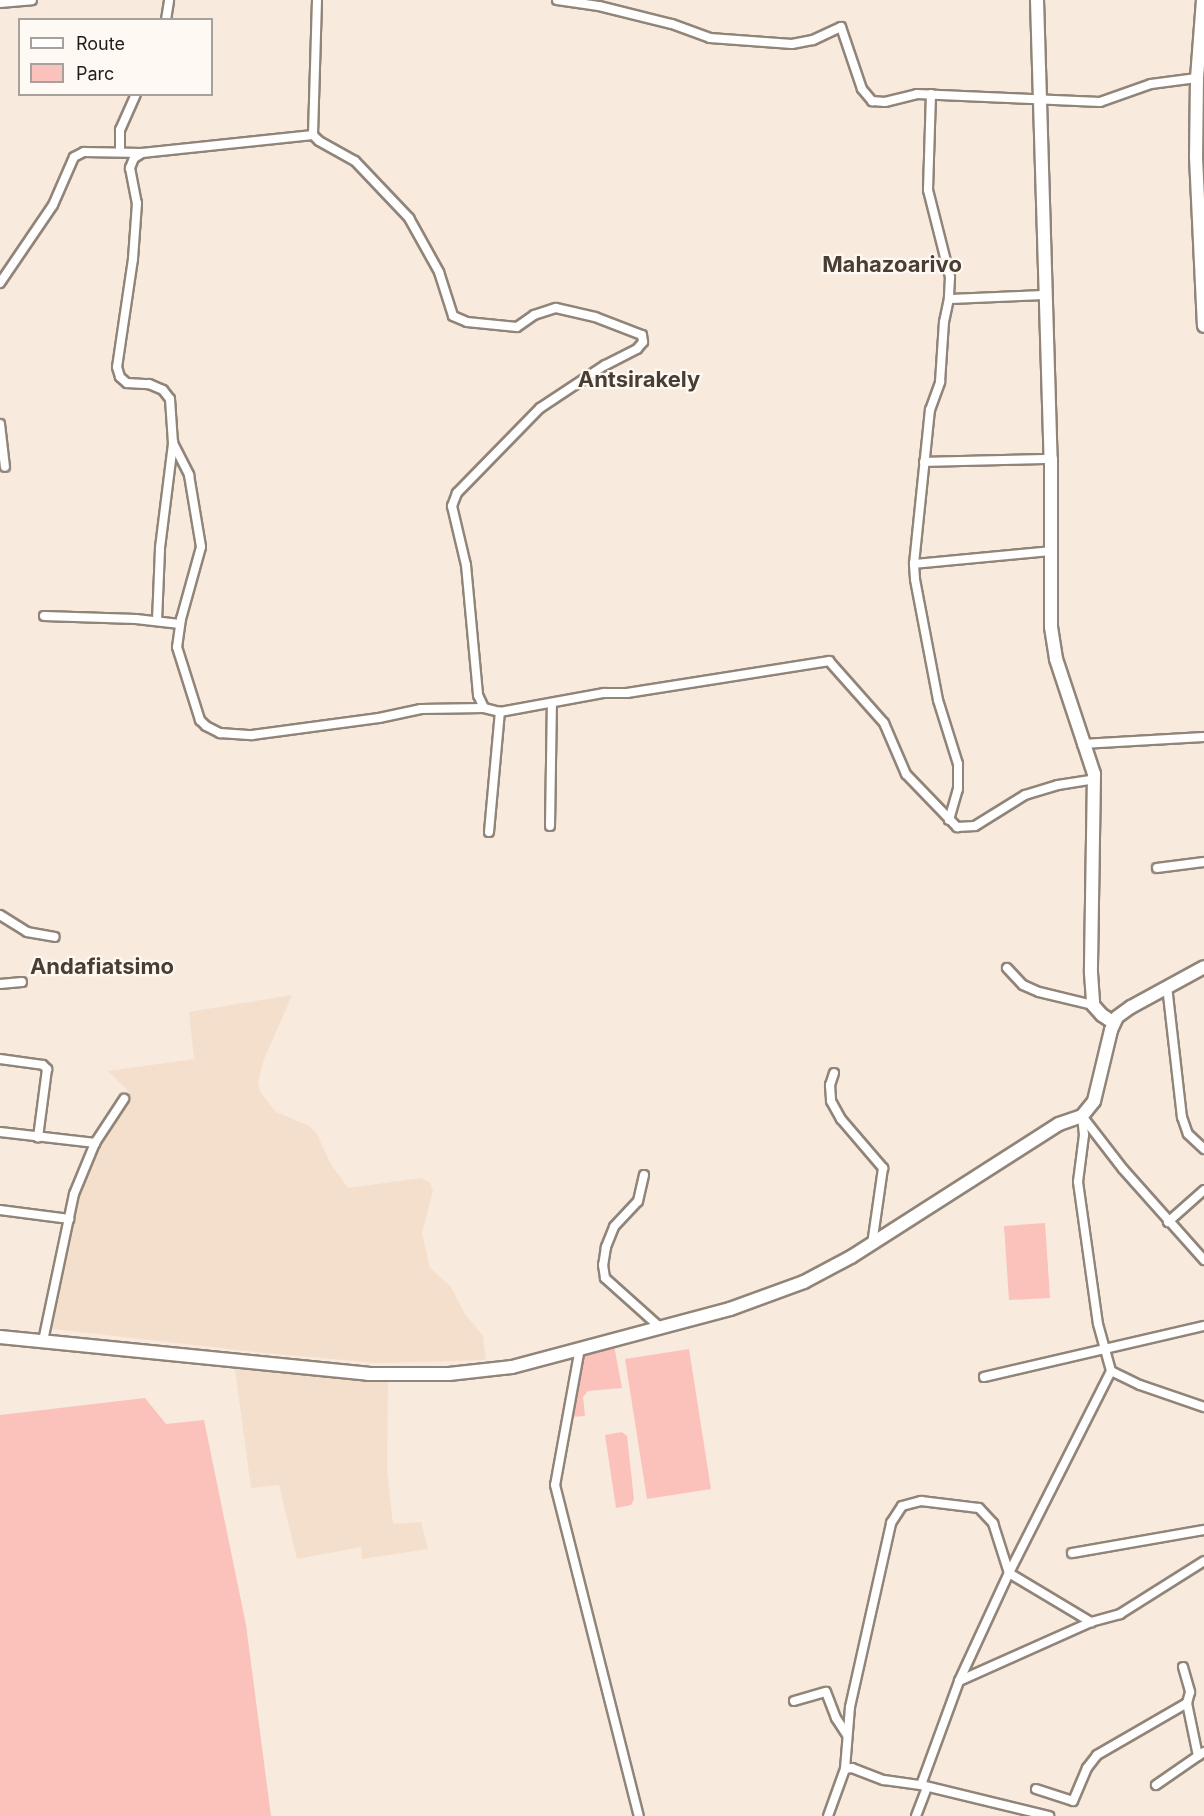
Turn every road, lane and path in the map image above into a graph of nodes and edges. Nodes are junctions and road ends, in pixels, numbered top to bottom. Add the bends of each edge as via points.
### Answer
1 (32, 0) edge
2 (169, 0) edge
3 (317, 0) edge
4 (557, 0) edge
5 (1037, 0) edge
6 (1203, 0) edge
7 (0, 3) edge
8 (166, 18) edge
9 (1197, 78) junction
10 (931, 94) junction
11 (135, 96) edge
12 (1039, 100) junction
13 (313, 135) junction
14 (120, 152) junction
15 (142, 153) junction
16 (0, 283) edge
17 (1045, 295) junction
18 (949, 299) junction
19 (1204, 326) edge
20 (0, 424) edge
21 (173, 443) junction
22 (1051, 459) junction
23 (924, 462) junction
24 (5, 466) dead end
25 (1051, 551) junction
26 (914, 564) junction
27 (44, 616) dead end
28 (157, 621) junction
29 (180, 624) junction
30 (552, 704) junction
31 (484, 708) junction
32 (500, 712) junction
33 (1204, 737) edge
34 (1082, 744) junction
35 (1094, 779) junction
36 (949, 820) junction
37 (550, 826) dead end
38 (489, 832) dead end
39 (1204, 862) edge
40 (1157, 868) dead end
41 (0, 915) edge
42 (55, 937) dead end
43 (1204, 967) edge
44 (1007, 968) dead end
45 (21, 982) dead end
46 (0, 984) edge
47 (1167, 986) junction
48 (1093, 1005) junction
49 (1114, 1023) junction
50 (0, 1059) edge
51 (834, 1073) dead end
52 (124, 1099) dead end
53 (1082, 1116) junction
54 (0, 1132) edge
55 (38, 1137) junction
56 (95, 1143) junction
57 (1204, 1149) edge
58 (644, 1175) dead end
59 (1204, 1190) edge
60 (0, 1210) edge
61 (69, 1219) junction
62 (1168, 1222) junction
63 (873, 1244) junction
64 (1204, 1260) edge
65 (1204, 1326) edge
66 (662, 1329) junction
67 (0, 1337) edge
68 (43, 1341) junction
69 (580, 1348) junction
70 (1103, 1351) junction
71 (1111, 1371) junction
72 (984, 1377) dead end
73 (1204, 1407) edge
74 (1204, 1530) edge
75 (1072, 1553) dead end
76 (1204, 1561) edge
77 (1009, 1574) junction
78 (1091, 1622) junction
79 (1183, 1667) dead end
80 (959, 1681) junction
81 (794, 1701) dead end
82 (1187, 1703) junction
83 (847, 1736) junction
84 (1201, 1754) edge
85 (845, 1769) junction
86 (1156, 1785) dead end
87 (924, 1786) junction
88 (1036, 1789) dead end
89 (1043, 1815) edge
90 (639, 1816) edge
91 (828, 1816) edge
92 (916, 1816) edge

1 - 7 street
2 - 8 street
3 - 13 street
4 - 10 street via 672,24 710,38 792,44 813,40 841,27 862,89 872,101
5 - 12 main road
6 - 9 main road
9 - 12 street via 1151,84 1100,102
9 - 19 main road via 1196,157
10 - 12 street
10 - 18 street via 928,190 950,278
11 - 14 street via 120,130
12 - 17 main road
13 - 15 street
13 - 31 street via 356,161 409,218 439,273 453,316 467,322 517,327 534,315 556,308 595,317 642,335 637,349 540,408 458,493 452,506 466,564 478,696
14 - 15 street
14 - 16 street via 84,152 74,157 53,205
15 - 21 street via 134,158 130,168 137,203 117,367 127,383 149,384 163,390 170,399
17 - 18 street
17 - 22 main road
18 - 23 street via 940,382 930,410
20 - 24 street
21 - 28 street via 160,548
21 - 29 street via 189,475 201,547
22 - 23 street
22 - 25 main road
23 - 26 street
25 - 26 street
25 - 34 main road via 1051,627 1056,659
26 - 36 street via 938,700 958,765 958,789
27 - 28 street
28 - 29 street
29 - 31 street via 177,647 200,720 220,733 252,735 420,709
30 - 32 street
30 - 36 street via 829,661 884,723 906,774
30 - 37 street
31 - 32 street
32 - 38 street
33 - 34 street
34 - 35 main road
35 - 36 street via 1025,795 975,826 957,827
35 - 48 main road
39 - 40 street
41 - 42 street via 27,932
43 - 47 main road
44 - 48 street via 1031,989
45 - 46 street
47 - 49 main road via 1131,1007
47 - 57 street via 1177,1092 1184,1124 1188,1134
48 - 49 main road
49 - 53 main road via 1094,1101
50 - 55 street via 43,1065 46,1069
51 - 63 street via 831,1101 841,1119 883,1168
52 - 56 street
53 - 62 street
53 - 63 main road via 1059,1124
53 - 70 street via 1084,1135 1078,1182
54 - 55 street
55 - 56 street
56 - 61 street via 74,1194
58 - 66 street via 638,1201 614,1227 603,1265 605,1278
59 - 62 street
60 - 61 street
61 - 68 street
62 - 64 street
63 - 66 main road via 804,1282
65 - 70 street
66 - 69 main road
67 - 68 main road
68 - 69 main road via 368,1374 480,1372
69 - 90 street via 555,1485
70 - 71 street
70 - 72 street
71 - 73 street
71 - 77 street
74 - 75 street
76 - 78 street via 1120,1614
77 - 78 street
77 - 80 street
77 - 83 street via 993,1523 979,1508 921,1501 902,1506 891,1523
78 - 80 street
79 - 82 street via 1190,1692
80 - 87 street
81 - 83 street via 826,1692
82 - 84 street
82 - 88 street via 1097,1755 1087,1768 1074,1801
83 - 85 street
84 - 86 street
85 - 87 street
85 - 91 street
87 - 89 street
87 - 92 street

